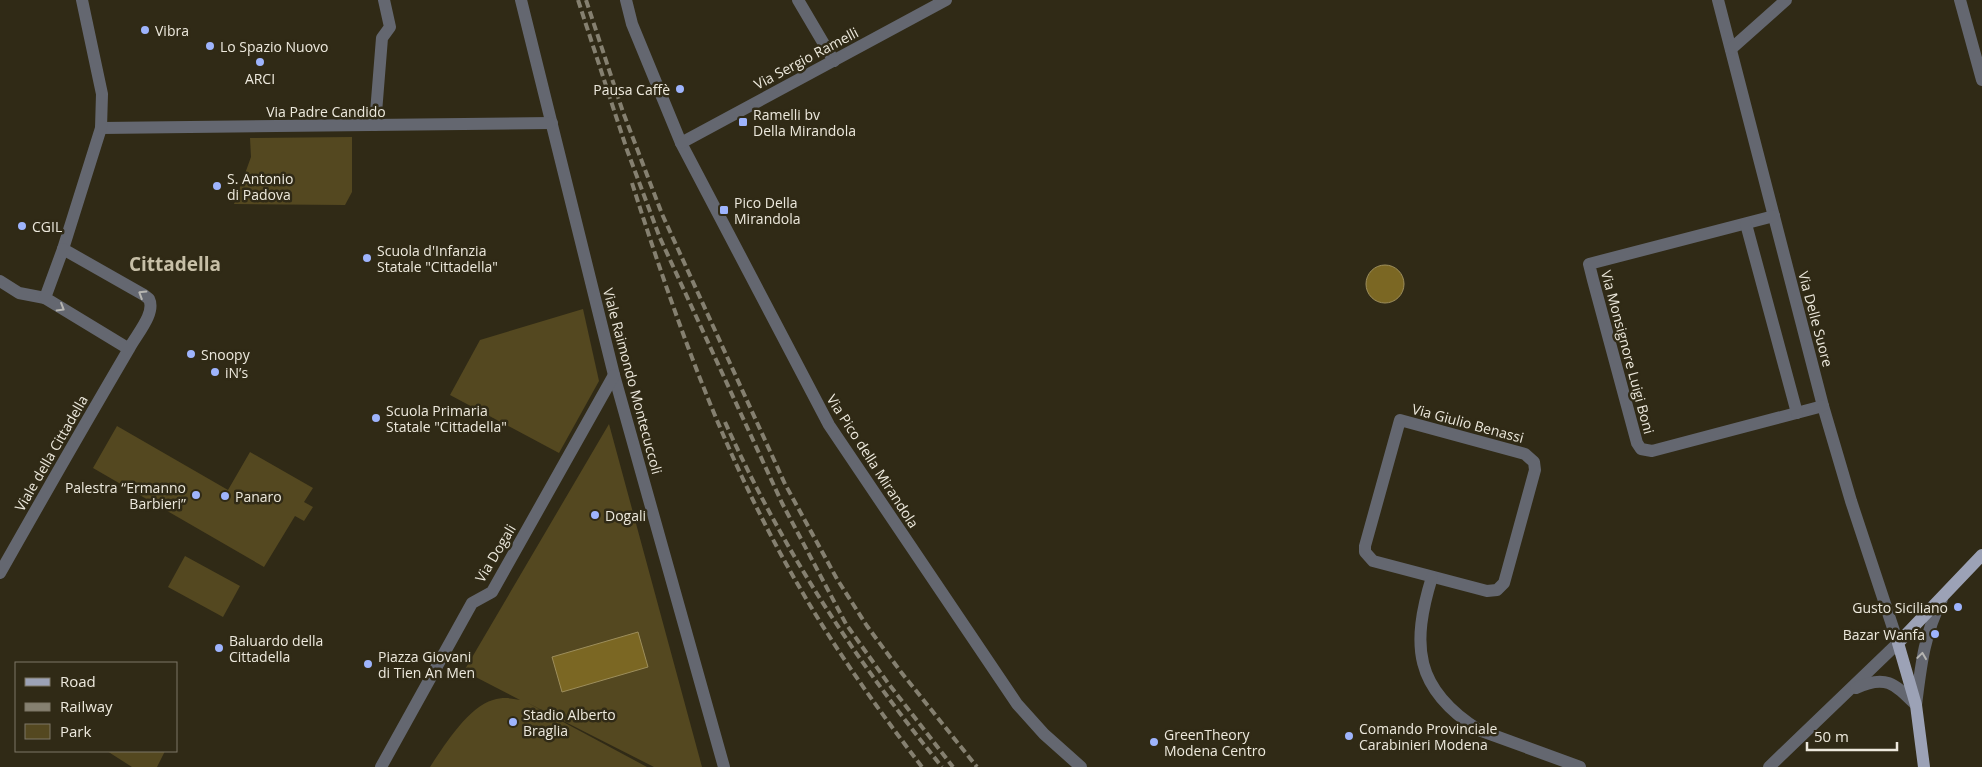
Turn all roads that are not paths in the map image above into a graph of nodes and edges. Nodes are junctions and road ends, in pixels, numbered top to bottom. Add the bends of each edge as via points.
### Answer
1 (82, 0) edge
2 (384, 0) edge
3 (521, 0) edge
4 (626, 0) edge
5 (798, 0) edge
6 (946, 0) edge
7 (1718, 0) edge
8 (1786, 0) edge
9 (1960, 0) edge
10 (1731, 49) junction
11 (834, 61) junction
12 (1982, 80) edge
13 (552, 123) junction
14 (375, 126) junction
15 (101, 128) junction
16 (681, 143) junction
17 (1774, 216) junction
18 (1746, 224) junction
19 (62, 248) junction
20 (0, 281) edge
21 (45, 298) junction
22 (129, 349) junction
23 (614, 375) junction
24 (1823, 406) junction
25 (1797, 413) junction
26 (1982, 555) edge
27 (0, 573) edge
28 (1432, 577) junction
29 (1944, 596) junction
30 (1898, 642) junction
31 (1849, 691) junction
32 (1916, 705) junction
33 (381, 767) edge
34 (724, 767) edge
35 (1081, 767) edge
36 (1580, 767) edge
37 (1769, 767) edge
38 (1924, 767) edge

1 - 15 street via 102,94
2 - 14 street via 390,27 382,38
3 - 13 street, Viale Raimondo Montecuccoli
4 - 16 street, Via Pico della Mirandola via 632,24
5 - 11 street
6 - 11 street, Via Sergio Ramelli
7 - 10 street, Via Delle Suore
8 - 10 street
9 - 12 street
10 - 17 street, Via Delle Suore
11 - 16 street, Via Sergio Ramelli
13 - 14 street, Via Padre Candido
13 - 23 street, Viale Raimondo Montecuccoli
14 - 15 street, Via Padre Candido
15 - 19 street
16 - 35 street, Via Pico della Mirandola via 829,425 1017,704
17 - 18 street, Via Monsignore Luigi Boni
17 - 24 street, Via Delle Suore
18 - 25 street
18 - 25 street, Via Monsignore Luigi Boni via 1589,264 1637,443 1647,451
19 - 21 street
22 -> 19 street, Viale della Cittadella via 151,310 150,299
20 - 21 street via 19,293
21 -> 22 street
22 - 27 street, Viale della Cittadella
23 - 33 street, Via Dogali via 492,592 472,604
23 - 34 street, Viale Raimondo Montecuccoli
24 - 25 street, Via Monsignore Luigi Boni
24 - 30 street, Via Delle Suore via 1850,500
26 - 29 main road
28 - 28 street, Via Giulio Benassi via 1487,592 1502,586 1534,466 1525,454 1400,420 1365,552 1373,561
28 - 36 street via 1422,608 1419,640 1426,672 1439,696 1464,721 1479,730
29 - 30 main road
32 -> 29 street via 1925,641
30 - 31 street
30 - 32 main road
31 - 32 street via 1868,682 1883,680 1898,687
31 - 37 street
32 - 38 main road

